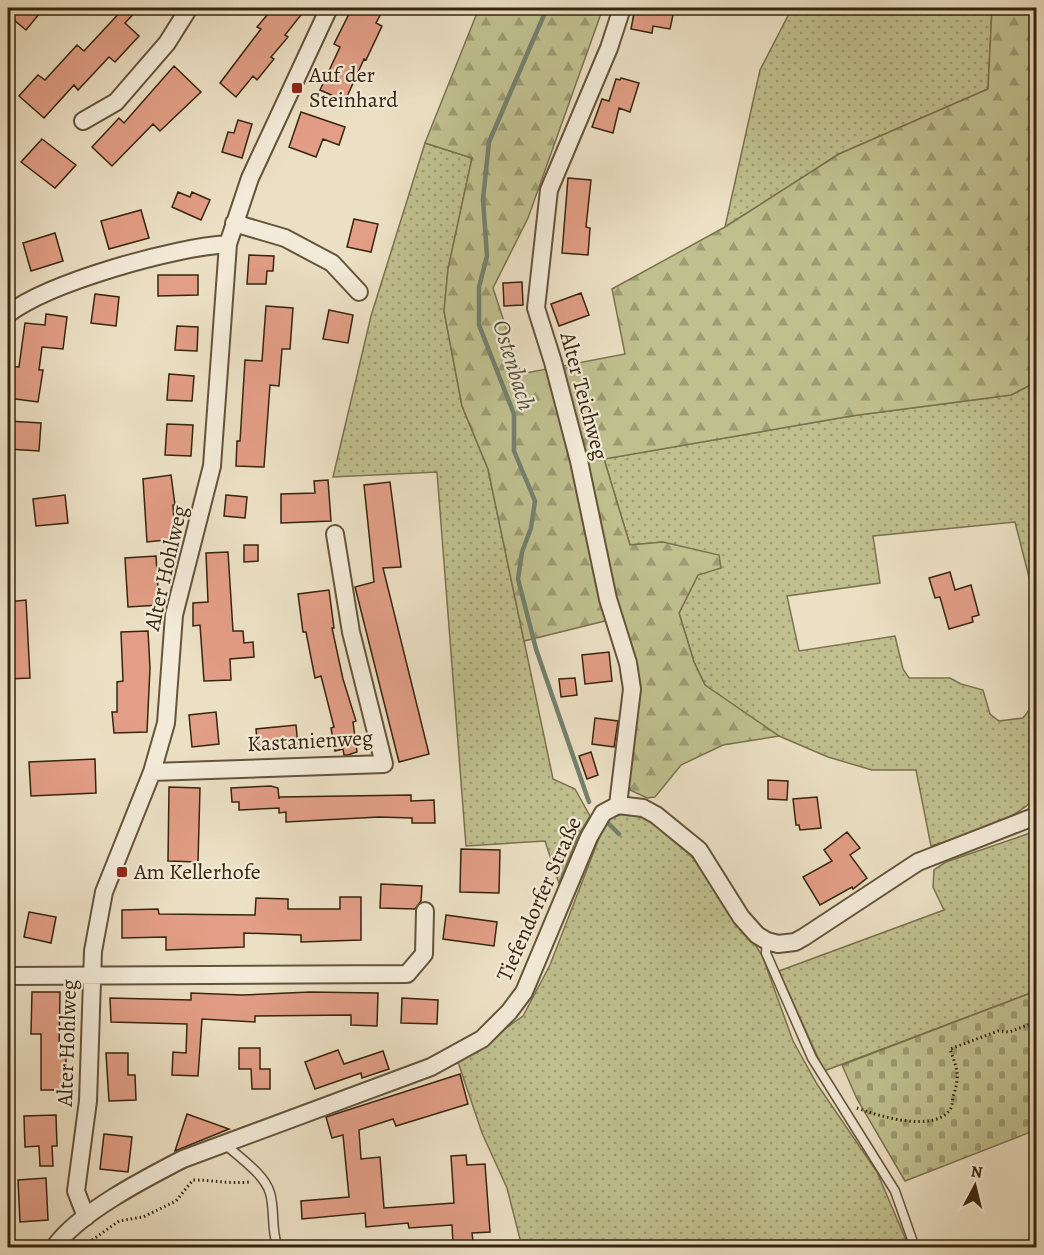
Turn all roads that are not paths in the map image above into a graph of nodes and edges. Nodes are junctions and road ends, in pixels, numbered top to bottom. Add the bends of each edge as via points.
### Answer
1 (189, 8) edge
2 (329, 8) edge
3 (622, 8) edge
4 (83, 121) dead end
5 (234, 223) junction
6 (228, 244) junction
7 (360, 292) dead end
8 (8, 314) edge
9 (335, 534) dead end
10 (152, 772) junction
11 (618, 805) junction
12 (1036, 816) edge
13 (425, 911) dead end
14 (766, 941) junction
15 (8, 976) edge
16 (92, 976) junction
17 (224, 1143) junction
18 (86, 1217) junction
19 (54, 1248) edge
20 (280, 1248) edge
21 (915, 1248) edge

1 - 4 street via 167,43 116,102
2 - 5 street, Alter Hohlweg via 259,158
3 - 11 street, Alter Teichweg via 549,190 536,308 554,362 608,599 630,672 632,689
5 - 6 street, Alter Hohlweg
5 - 7 street via 285,238 332,262
6 - 8 street via 200,245 106,272 59,287
6 - 10 street, Alter Hohlweg via 212,466 174,615 166,723
9 - 10 street, Kastanienweg via 351,632 384,764
10 - 16 street, Alter Hohlweg via 104,892
11 - 14 street via 650,812 699,850 741,917
11 - 17 street, Tiefendorfer Straße via 603,813 589,837 525,992 482,1039 431,1067
12 - 14 street via 918,862 795,942
13 - 16 street via 424,954 407,974
14 - 21 lane via 766,952 797,1028 895,1191
15 - 16 street
16 - 18 street, Alter Hohlweg via 88,1101 76,1191
17 - 18 street, Tiefendorfer Straße via 155,1173
17 - 20 lane via 270,1193 273,1235
18 - 19 street, Tiefendorfer Straße via 66,1232

